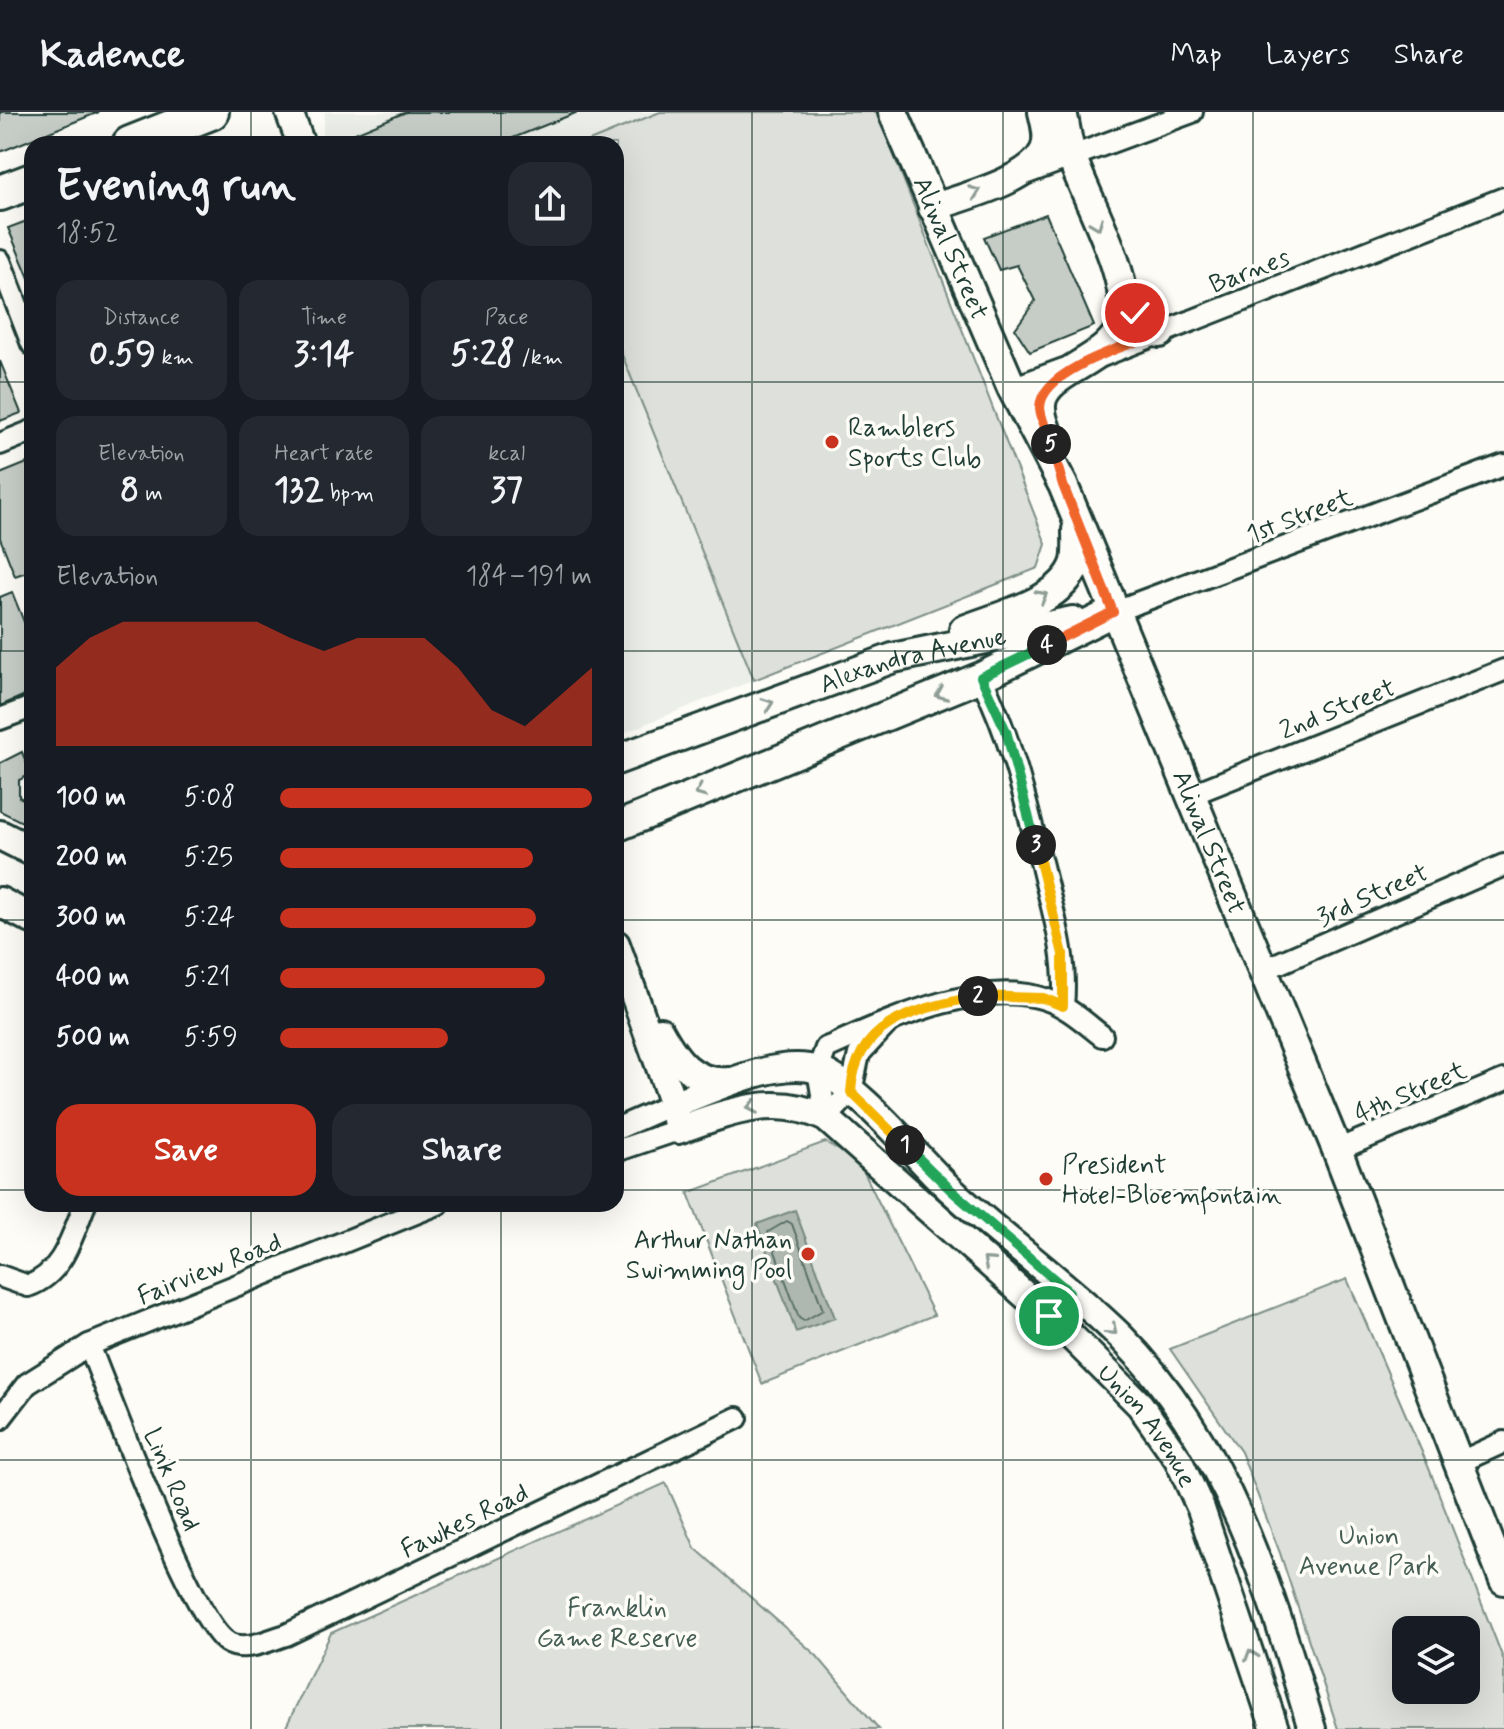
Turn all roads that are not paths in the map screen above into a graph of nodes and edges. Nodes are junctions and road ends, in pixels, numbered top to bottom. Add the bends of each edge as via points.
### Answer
1 (211, 112) edge
2 (289, 112) edge
3 (893, 112) edge
4 (1045, 112) edge
5 (1062, 112) edge
6 (1192, 112) edge
7 (150, 136) edge
8 (298, 136) edge
9 (1071, 157) junction
10 (1019, 176) junction
11 (24, 184) edge
12 (0, 193) edge
13 (1504, 198) edge
14 (932, 208) junction
15 (0, 261) edge
16 (1123, 291) junction
17 (24, 323) edge
18 (1160, 333) junction
19 (1095, 358) junction
20 (1012, 388) junction
21 (24, 434) edge
22 (0, 444) edge
23 (1504, 465) edge
24 (1063, 485) junction
25 (1078, 523) junction
26 (1113, 612) junction
27 (893, 658) junction
28 (1504, 670) edge
29 (981, 677) junction
30 (24, 710) edge
31 (0, 719) edge
32 (624, 757) edge
33 (1190, 795) junction
34 (624, 824) edge
35 (0, 835) edge
36 (24, 847) edge
37 (1504, 865) edge
38 (0, 902) edge
39 (24, 915) edge
40 (624, 964) edge
41 (1261, 971) junction
42 (629, 976) junction
43 (1063, 1006) junction
44 (891, 1019) junction
45 (1102, 1036) dead end
46 (818, 1070) junction
47 (743, 1080) junction
48 (1504, 1080) edge
49 (851, 1092) junction
50 (673, 1104) junction
51 (826, 1118) junction
52 (624, 1125) edge
53 (678, 1130) junction
54 (624, 1148) edge
55 (1337, 1150) junction
56 (82, 1212) edge
57 (417, 1212) edge
58 (0, 1276) edge
59 (1069, 1292) junction
60 (1049, 1316) junction
61 (89, 1345) junction
62 (737, 1418) dead end
63 (0, 1419) edge
64 (1504, 1442) edge
65 (1458, 1463) junction
66 (1265, 1575) junction
67 (1504, 1580) edge
68 (214, 1630) joint
69 (1275, 1729) edge
70 (1297, 1729) edge
71 (1312, 1729) edge

1 - 7 highway
2 - 8 street
3 - 14 main road, Aliwal Street
4 - 9 street
4 - 10 street via 1044,149
5 - 9 main road
6 - 9 street
9 - 10 street
9 -> 16 main road
14 -> 10 street
11 - 12 highway
13 - 18 street, Barnes
14 - 20 main road, Aliwal Street
15 - 17 street
16 - 18 main road via 1141,319
16 - 19 main road via 1122,324 1111,345
18 - 19 street, Barnes
19 - 20 street, Barnes
19 - 24 main road via 1058,378 1040,407
20 - 24 main road, Aliwal Street
21 - 22 street
23 - 26 street, 1st Street
24 - 25 main road, Aliwal Street
25 - 26 main road, Aliwal Street
27 -> 25 main road via 1051,593 1076,563
26 - 27 main road, Alexandra Avenue
26 - 29 main road, Alexandra Avenue
26 - 33 main road, Aliwal Street
32 -> 27 main road, Alexandra Avenue
28 - 33 street, 2nd Street
29 -> 34 main road, Alexandra Avenue
29 - 43 street via 1021,777 1063,954
30 - 31 street
33 - 41 main road, Aliwal Street
35 - 36 main road
37 - 41 street, 3rd Street
38 - 39 main road
40 - 42 street
41 - 55 main road, Aliwal Street
42 - 47 street via 686,1070 715,1082
42 - 50 street
43 - 44 street via 1043,998 981,995
43 - 45 street
44 - 46 street via 826,1048
44 - 49 street via 859,1054
46 - 47 street, Union Avenue via 781,1066
46 - 49 street, Union Avenue
46 - 51 street
47 - 50 street, Union Avenue
48 - 55 street, 4th Street
49 - 51 street
49 - 59 street, Union Avenue via 952,1191
50 - 52 street
50 - 53 street
51 -> 53 street, Union Avenue via 805,1107 766,1104
60 -> 51 street, Union Avenue
53 - 54 street, Union Avenue
55 - 65 main road, Aliwal Street
56 - 58 street via 50,1274 28,1286
57 - 61 street, Fairview Road
59 - 60 street
59 -> 66 street, Union Avenue via 1121,1337 1190,1426 1221,1477
69 -> 60 street, Union Avenue via 1201,1509 1178,1459 1140,1405
61 - 63 street, Fairview Road via 27,1384
61 - 68 street, Link Road via 192,1591
62 - 68 street, Fawkes Road via 286,1635 240,1647
64 - 65 street
65 - 67 main road, Aliwal Street
66 - 70 street via 1271,1629
66 - 71 street, Union Avenue

